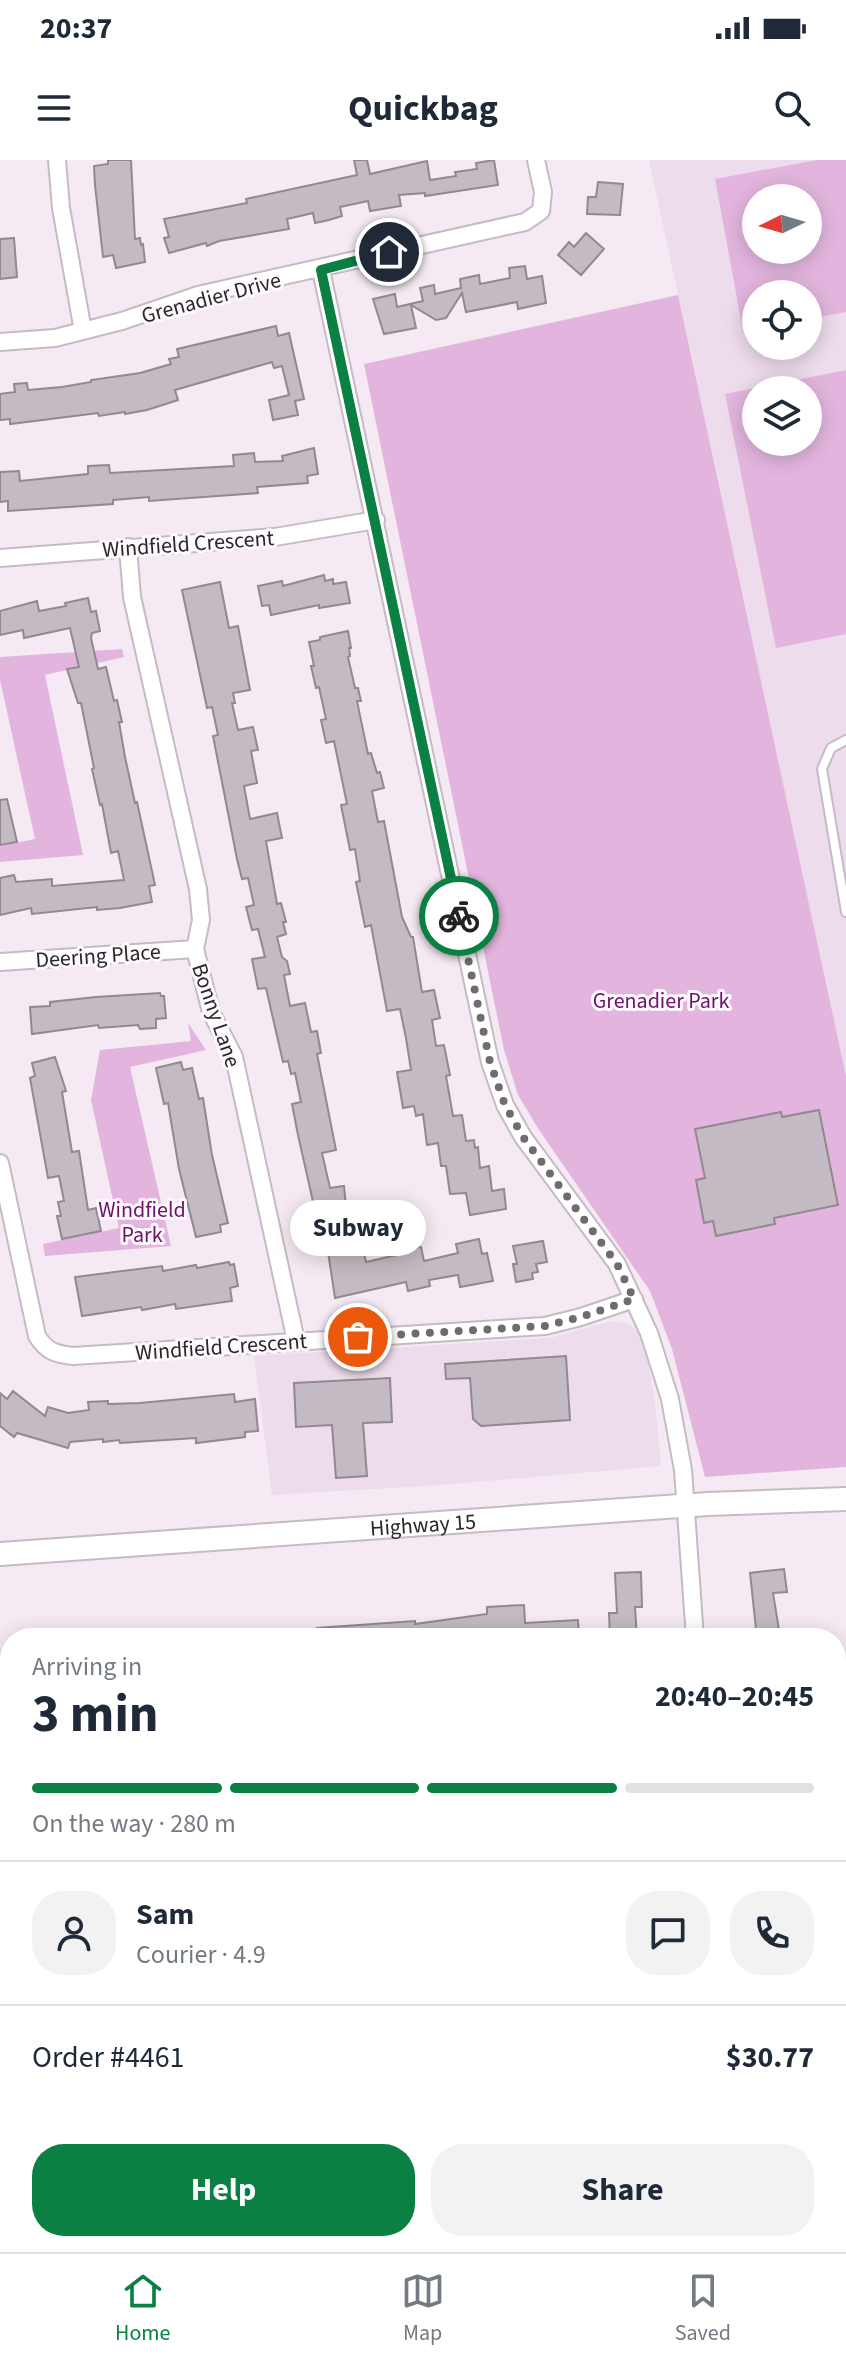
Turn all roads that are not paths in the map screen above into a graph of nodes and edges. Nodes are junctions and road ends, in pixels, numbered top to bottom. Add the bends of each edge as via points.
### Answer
1 (57, 160) edge
2 (536, 160) edge
3 (321, 270) junction
4 (83, 331) junction
5 (0, 342) edge
6 (376, 520) junction
7 (128, 547) junction
8 (0, 558) edge
9 (846, 740) edge
10 (846, 912) edge
11 (195, 949) junction
12 (0, 962) edge
13 (0, 1163) edge
14 (634, 1299) junction
15 (296, 1341) junction
16 (846, 1499) edge
17 (686, 1506) junction
18 (0, 1554) edge
19 (694, 1628) edge

1 - 4 street
2 - 3 street, Grenadier Drive via 541,211 525,222
3 - 4 street, Grenadier Drive via 198,295
3 - 6 street
4 - 5 street, Grenadier Drive
6 - 7 street, Windfield Crescent via 275,537
6 - 14 street via 490,1062 523,1137 617,1264
7 - 8 street, Windfield Crescent
7 - 11 street, Bonny Lane via 132,597 198,889 201,920
9 - 10 lane via 831,748 822,769
11 - 12 street, Deering Place
11 - 15 street, Bonny Lane via 211,1012 234,1057
13 - 15 street, Windfield Crescent via 37,1336 45,1349 73,1356
14 - 15 street, Windfield Crescent via 545,1326
14 - 17 street via 670,1399
16 - 17 main road, Highway 15
17 - 18 main road, Highway 15
17 - 19 street

